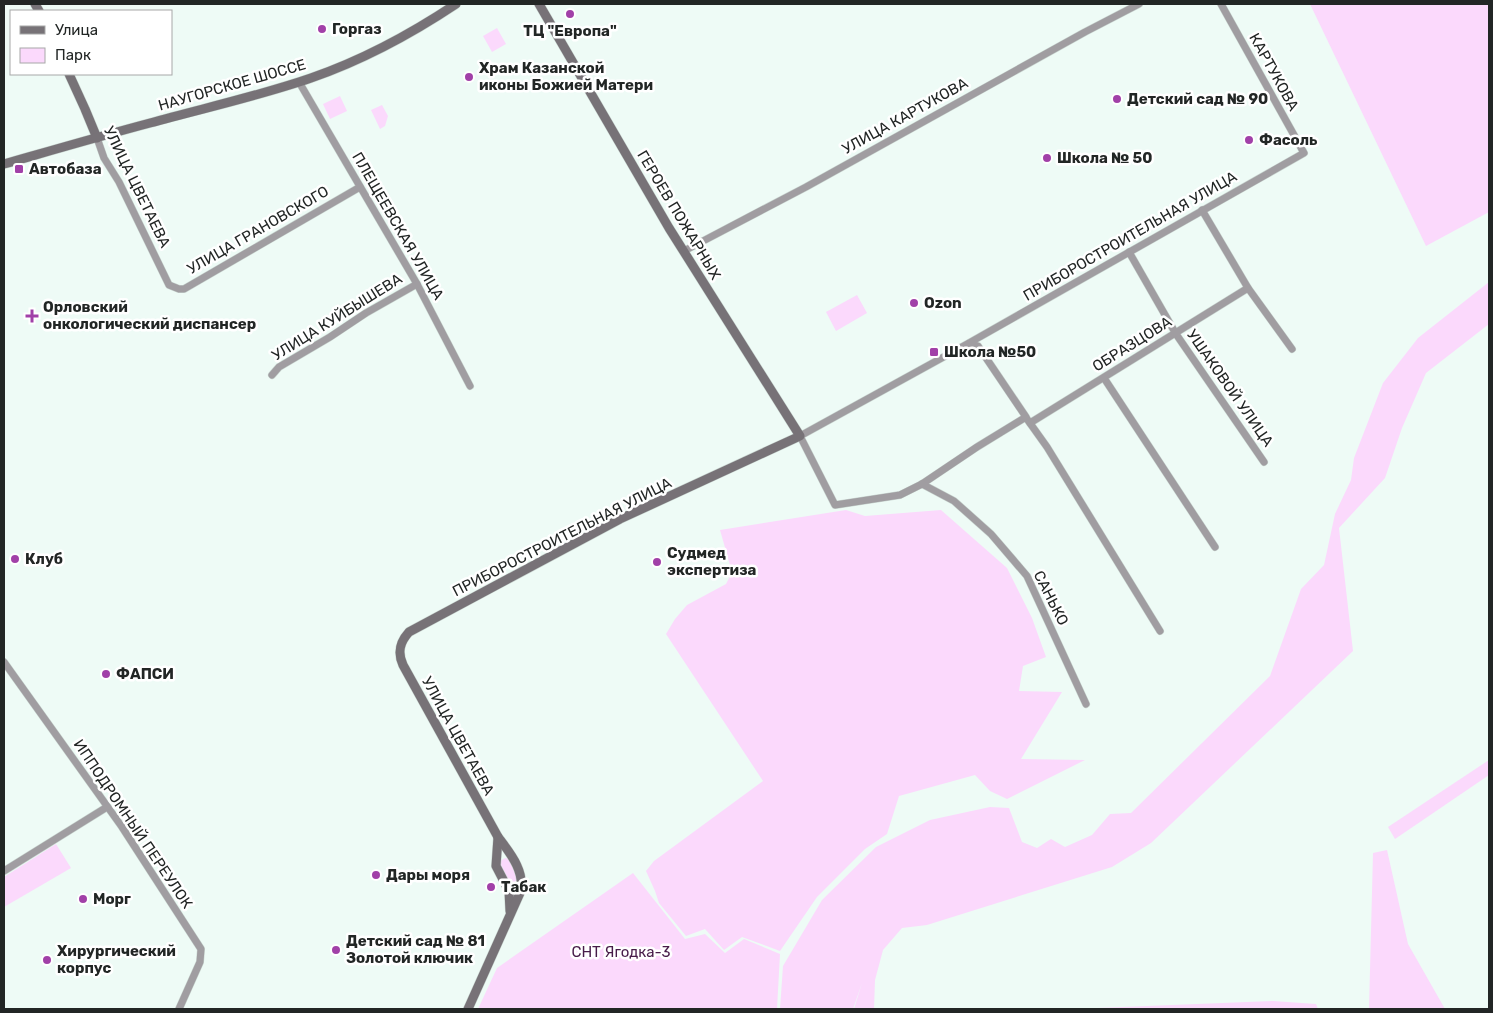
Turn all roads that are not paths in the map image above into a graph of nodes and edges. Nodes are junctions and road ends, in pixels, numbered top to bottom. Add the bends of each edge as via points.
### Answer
1 (456, 4) edge
2 (539, 4) edge
3 (1140, 4) edge
4 (1221, 4) edge
5 (69, 75) edge
6 (300, 82) junction
7 (97, 138) junction
8 (1304, 153) joint
9 (4, 164) edge
10 (360, 188) junction
11 (1202, 210) junction
12 (684, 250) junction
13 (1129, 252) junction
14 (417, 284) junction
15 (168, 285) joint
16 (1248, 288) junction
17 (1176, 334) junction
18 (969, 343) junction
19 (1292, 349) dead end
20 (272, 375) dead end
21 (1104, 378) junction
22 (470, 386) dead end
23 (1028, 420) junction
24 (800, 436) junction
25 (1264, 462) dead end
26 (922, 484) junction
27 (1215, 547) dead end
28 (1160, 631) dead end
29 (400, 648) joint
30 (4, 662) edge
31 (1086, 704) dead end
32 (107, 807) junction
33 (498, 837) junction
34 (512, 856) junction
35 (496, 861) junction
36 (4, 871) edge
37 (521, 879) junction
38 (505, 883) junction
39 (510, 914) junction
40 (179, 1009) edge
41 (468, 1009) edge

1 - 6 main road, НАУГОРСКОЕ ШОССЕ via 402,37
2 - 12 main road, ГЕРОЕВ ПОЖАРНЫХ
3 - 12 street, УЛИЦА КАРТУКОВА
4 - 8 street, КАРТУКОВА
5 - 7 main road, УЛИЦА ЦВЕТАЕВА
6 - 7 main road, НАУГОРСКОЕ ШОССЕ
6 - 10 street, ПЛЕЩЕЕВСКАЯ УЛИЦА
7 - 9 main road, НАУГОРСКОЕ ШОССЕ
7 - 15 street, УЛИЦА ЦВЕТАЕВА
8 - 11 street, ПРИБОРОСТРОИТЕЛЬНАЯ УЛИЦА
10 - 14 street, ПЛЕЩЕЕВСКАЯ УЛИЦА
10 - 15 street, УЛИЦА ГРАНОВСКОГО via 184,289
11 - 13 street, ПРИБОРОСТРОИТЕЛЬНАЯ УЛИЦА
11 - 16 street
12 - 24 main road, ГЕРОЕВ ПОЖАРНЫХ
13 - 17 street, УШАКОВОЙ УЛИЦА
13 - 18 street, ПРИБОРОСТРОИТЕЛЬНАЯ УЛИЦА
14 - 20 street, УЛИЦА КУЙБЫШЕВА via 279,367
14 - 22 street, ПЛЕЩЕЕВСКАЯ УЛИЦА
16 - 17 street, ОБРАЗЦОВА
16 - 19 street
17 - 21 street, ОБРАЗЦОВА
17 - 25 street, УШАКОВОЙ УЛИЦА
18 - 23 street via 978,346
18 - 24 street, ПРИБОРОСТРОИТЕЛЬНАЯ УЛИЦА
21 - 23 street, ОБРАЗЦОВА
21 - 27 street
23 - 26 street via 977,447
23 - 28 street
24 - 26 street via 836,505 900,495
24 - 29 main road, ПРИБОРОСТРОИТЕЛЬНАЯ УЛИЦА via 597,530 409,632
26 - 31 street, САНЬКО via 954,501 990,534 1026,576
29 - 33 main road, УЛИЦА ЦВЕТАЕВА via 399,658
30 - 32 street, ИППОДРОМНЫЙ ПЕРЕУЛОК
32 - 36 street
32 - 40 street, ИППОДРОМНЫЙ ПЕРЕУЛОК via 201,949 200,962
33 - 34 main road, УЛИЦА ЦВЕТАЕВА
33 - 35 main road
34 - 35 street via 502,854
34 - 37 main road, УЛИЦА ЦВЕТАЕВА
35 - 38 main road
37 - 38 street via 513,887
37 - 39 main road via 522,887
38 - 39 main road via 509,891
39 - 41 main road

